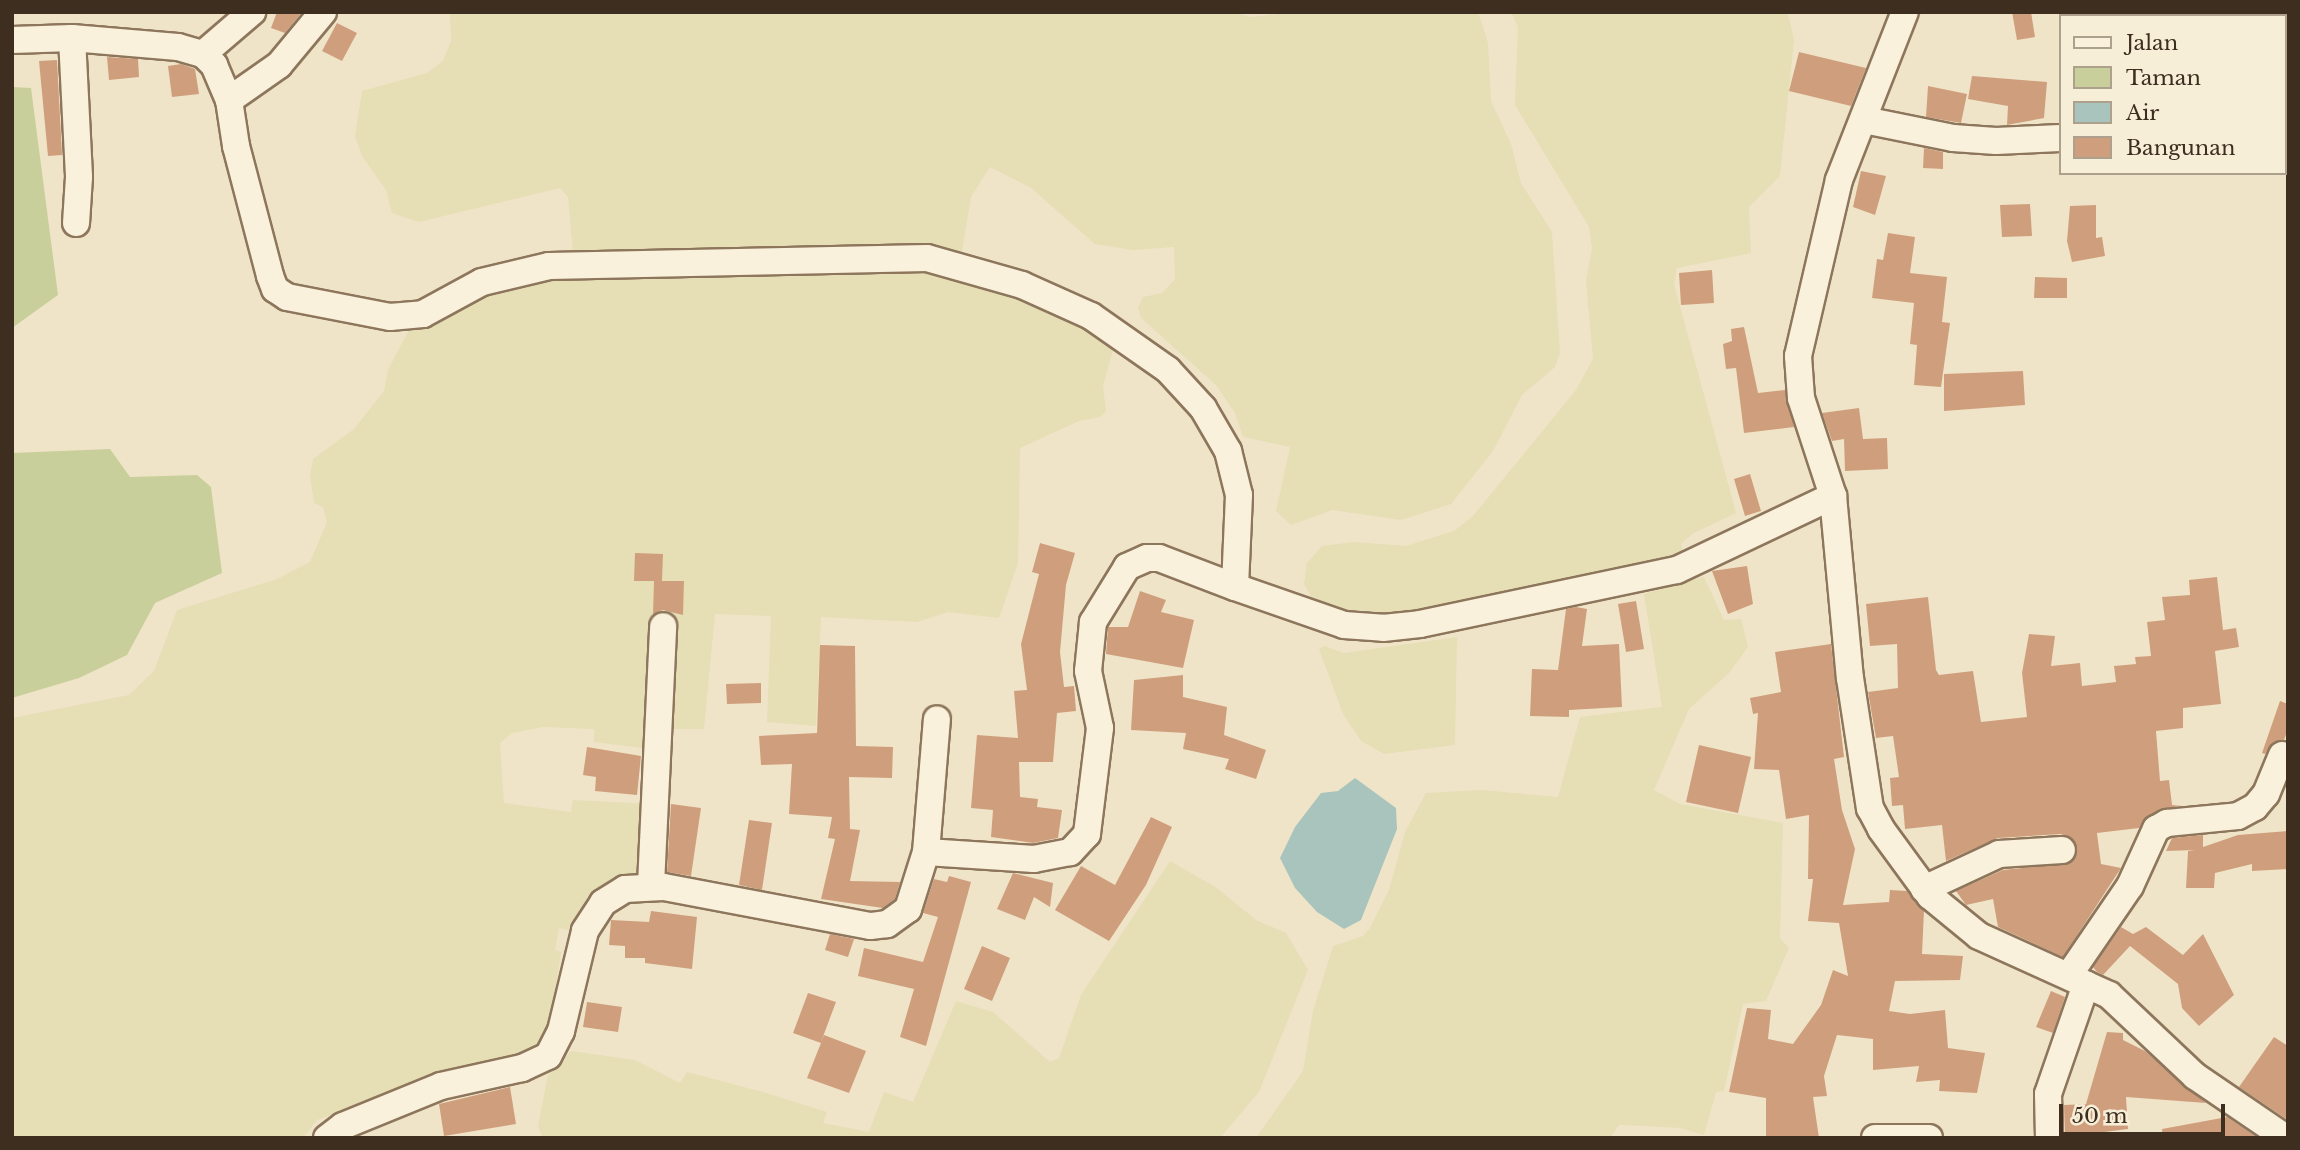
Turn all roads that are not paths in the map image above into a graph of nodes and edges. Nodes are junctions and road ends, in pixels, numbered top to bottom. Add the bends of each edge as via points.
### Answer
1 (252, 12) edge
2 (323, 12) edge
3 (1905, 12) edge
4 (72, 38) junction
5 (12, 40) edge
6 (203, 54) junction
7 (229, 100) junction
8 (1864, 120) junction
9 (2058, 138) edge
10 (76, 223) dead end
11 (1833, 496) junction
12 (1235, 587) junction
13 (663, 626) dead end
14 (937, 719) dead end
15 (2282, 755) dead end
16 (2062, 850) dead end
17 (926, 852) junction
18 (651, 885) junction
19 (1924, 889) junction
20 (2078, 979) junction
21 (327, 1138) edge
22 (1875, 1138) edge
23 (1929, 1138) edge
24 (2049, 1138) edge
25 (2286, 1138) edge

1 - 6 street
2 - 7 street via 279,65
3 - 8 street
4 - 5 street
4 - 6 street via 178,47
4 - 10 street via 79,177
6 - 7 street via 214,65
7 - 12 street via 236,146 270,276 275,289 287,297 390,317 423,314 482,282 549,266 927,258 1022,285 1091,316 1168,370 1203,408 1228,451 1239,495
8 - 9 street via 1953,138
8 - 11 street via 1839,180 1798,356 1801,398
11 - 12 street via 1677,570 1420,624 1383,628 1344,625
11 - 19 street via 1846,651 1870,808
12 - 17 street via 1159,558 1128,566 1093,622 1088,648 1100,728 1087,834 1070,852 1034,859
13 - 18 street
14 - 17 street
15 - 20 street via 2266,794 2255,807 2238,816 2167,823 2156,829
16 - 19 street via 1999,854
17 - 18 street via 908,909 887,924 870,926
18 - 21 street via 625,889 594,914 569,986 561,1031 548,1056 522,1068 441,1086 343,1126
19 - 20 street via 1979,936
20 - 24 street via 2048,1094
20 - 25 street via 2109,995 2195,1076
22 - 23 street

